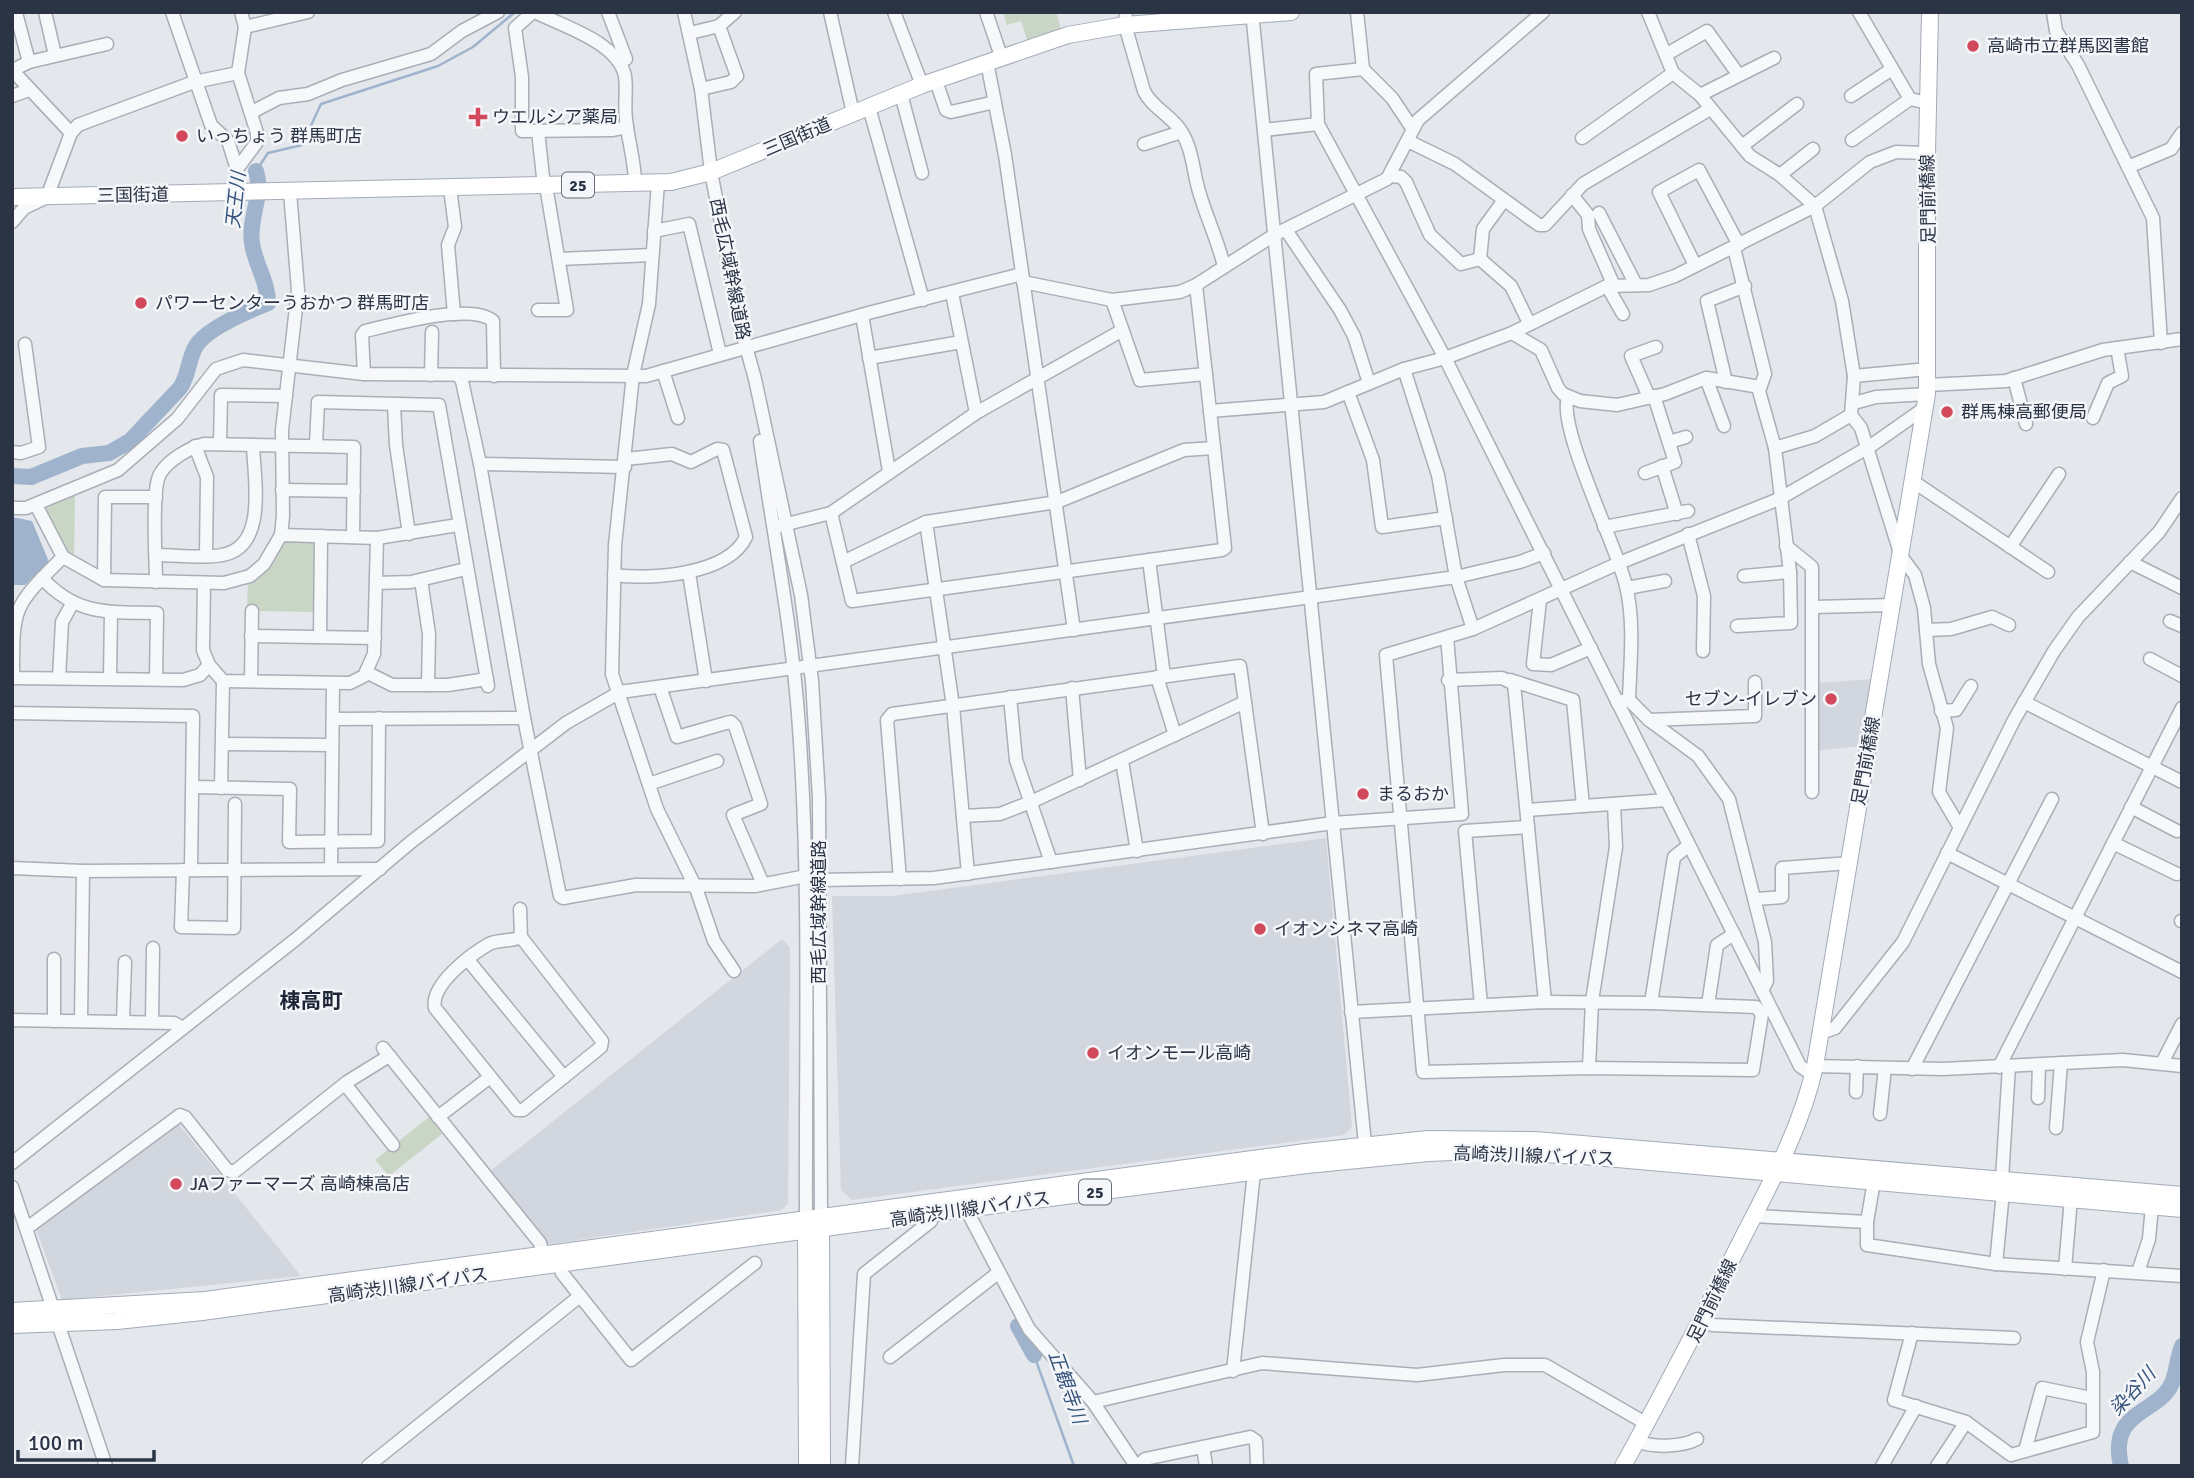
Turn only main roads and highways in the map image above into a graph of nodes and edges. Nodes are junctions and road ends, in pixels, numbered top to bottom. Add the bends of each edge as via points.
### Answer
1 (1291, 12) edge
2 (1930, 12) edge
3 (1252, 13) edge
4 (1125, 19) edge
5 (12, 197) edge
6 (1366, 1151) junction
7 (1782, 1159) junction
8 (1775, 1174) junction
9 (2003, 1185) junction
10 (2182, 1195) edge
11 (2182, 1209) edge
12 (814, 1224) junction
13 (12, 1311) edge
14 (57, 1317) junction
15 (12, 1325) edge
16 (807, 1466) edge
17 (822, 1466) edge
18 (1623, 1466) edge

1 - 3 main road, 三国街道 / 25
2 - 7 main road, 足門前橋線 via 1927,389 1814,1071
3 - 4 main road, 三国街道 / 25
4 - 5 main road, 三国街道 / 25 via 929,83 711,173 658,183
6 - 7 main road, 高崎渋川線バイパス / 25 via 1428,1139 1494,1138
6 - 8 main road, 高崎渋川線バイパス / 25 via 1535,1152
6 - 12 main road, 高崎渋川線バイパス / 25
6 - 12 main road, 高崎渋川線バイパス / 25 via 1254,1172
7 - 8 main road, 足門前橋線
7 - 9 main road, 高崎渋川線バイパス / 25
8 - 9 main road, 高崎渋川線バイパス / 25
8 - 18 main road, 足門前橋線
9 - 10 main road, 高崎渋川線バイパス / 25
9 - 11 main road, 高崎渋川線バイパス / 25 via 2071,1198
12 - 14 main road, 高崎渋川線バイパス / 25
12 - 14 main road, 高崎渋川線バイパス / 25 via 560,1265 202,1312
12 - 16 main road, 西毛広域幹線道路
12 - 17 main road, 西毛広域幹線道路
13 - 14 main road, 高崎渋川線バイパス / 25
14 - 15 main road, 高崎渋川線バイパス / 25

